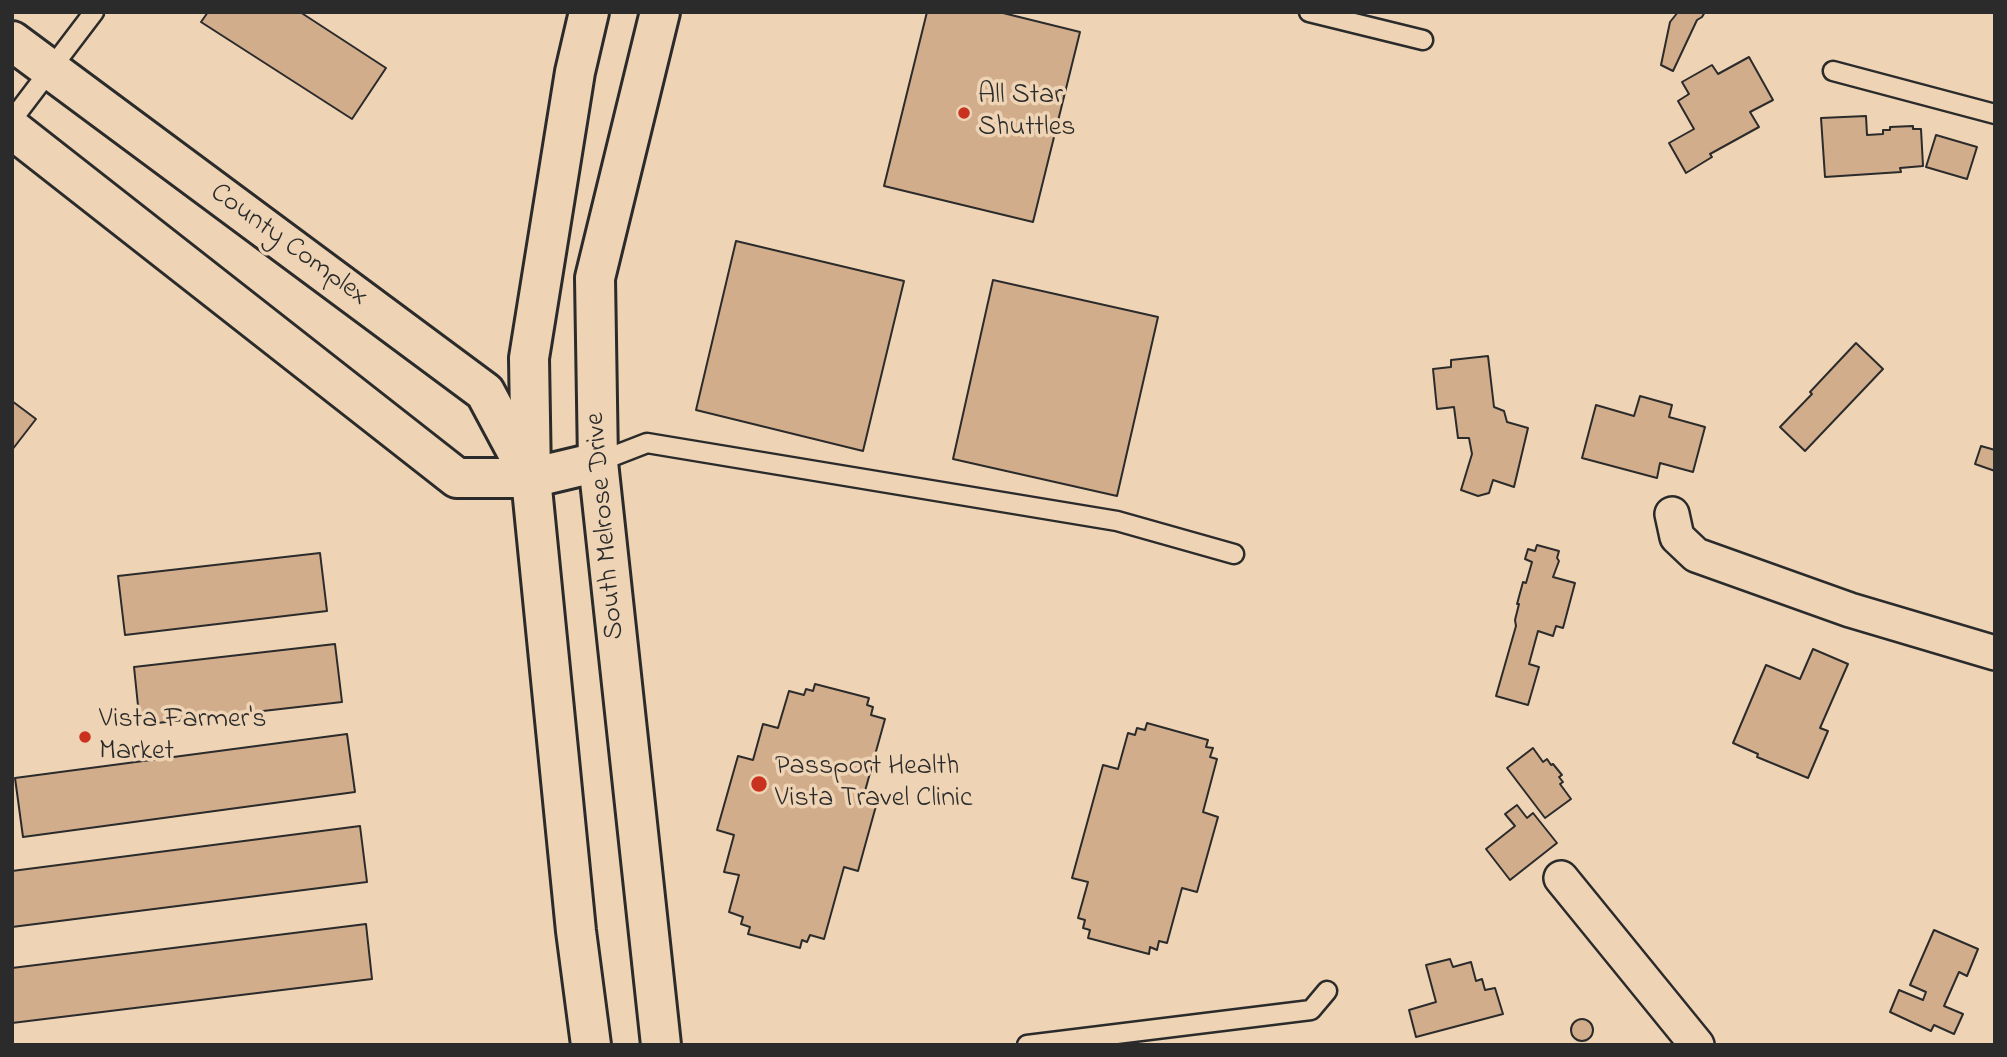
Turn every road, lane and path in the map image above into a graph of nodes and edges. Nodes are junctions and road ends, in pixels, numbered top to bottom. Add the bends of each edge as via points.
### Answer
1 (94, 12) edge
2 (589, 12) edge
3 (660, 12) edge
4 (1309, 12) edge
5 (1423, 40) dead end
6 (12, 41) edge
7 (50, 71) junction
8 (1833, 71) dead end
9 (1995, 114) edge
10 (12, 120) edge
11 (12, 130) edge
12 (598, 462) junction
13 (531, 478) junction
14 (1672, 514) dead end
15 (1234, 554) dead end
16 (1995, 653) edge
17 (1561, 878) dead end
18 (1327, 991) dead end
19 (591, 1045) edge
20 (661, 1045) edge
21 (1027, 1045) edge
22 (1697, 1045) edge

1 - 7 lane
2 - 13 main road via 575,72 529,358
3 - 12 main road, South Melrose Drive via 595,278
4 - 5 lane
6 - 7 main road, County Complex
7 - 10 lane
7 - 13 main road, County Complex via 485,392
8 - 9 lane
11 - 13 main road via 457,478
12 - 13 main road
12 - 15 lane via 647,443 1116,521
12 - 20 main road, South Melrose Drive
13 - 19 main road
14 - 16 street via 1677,537 1696,555 1850,610
17 - 22 street
18 - 21 lane via 1311,1010

